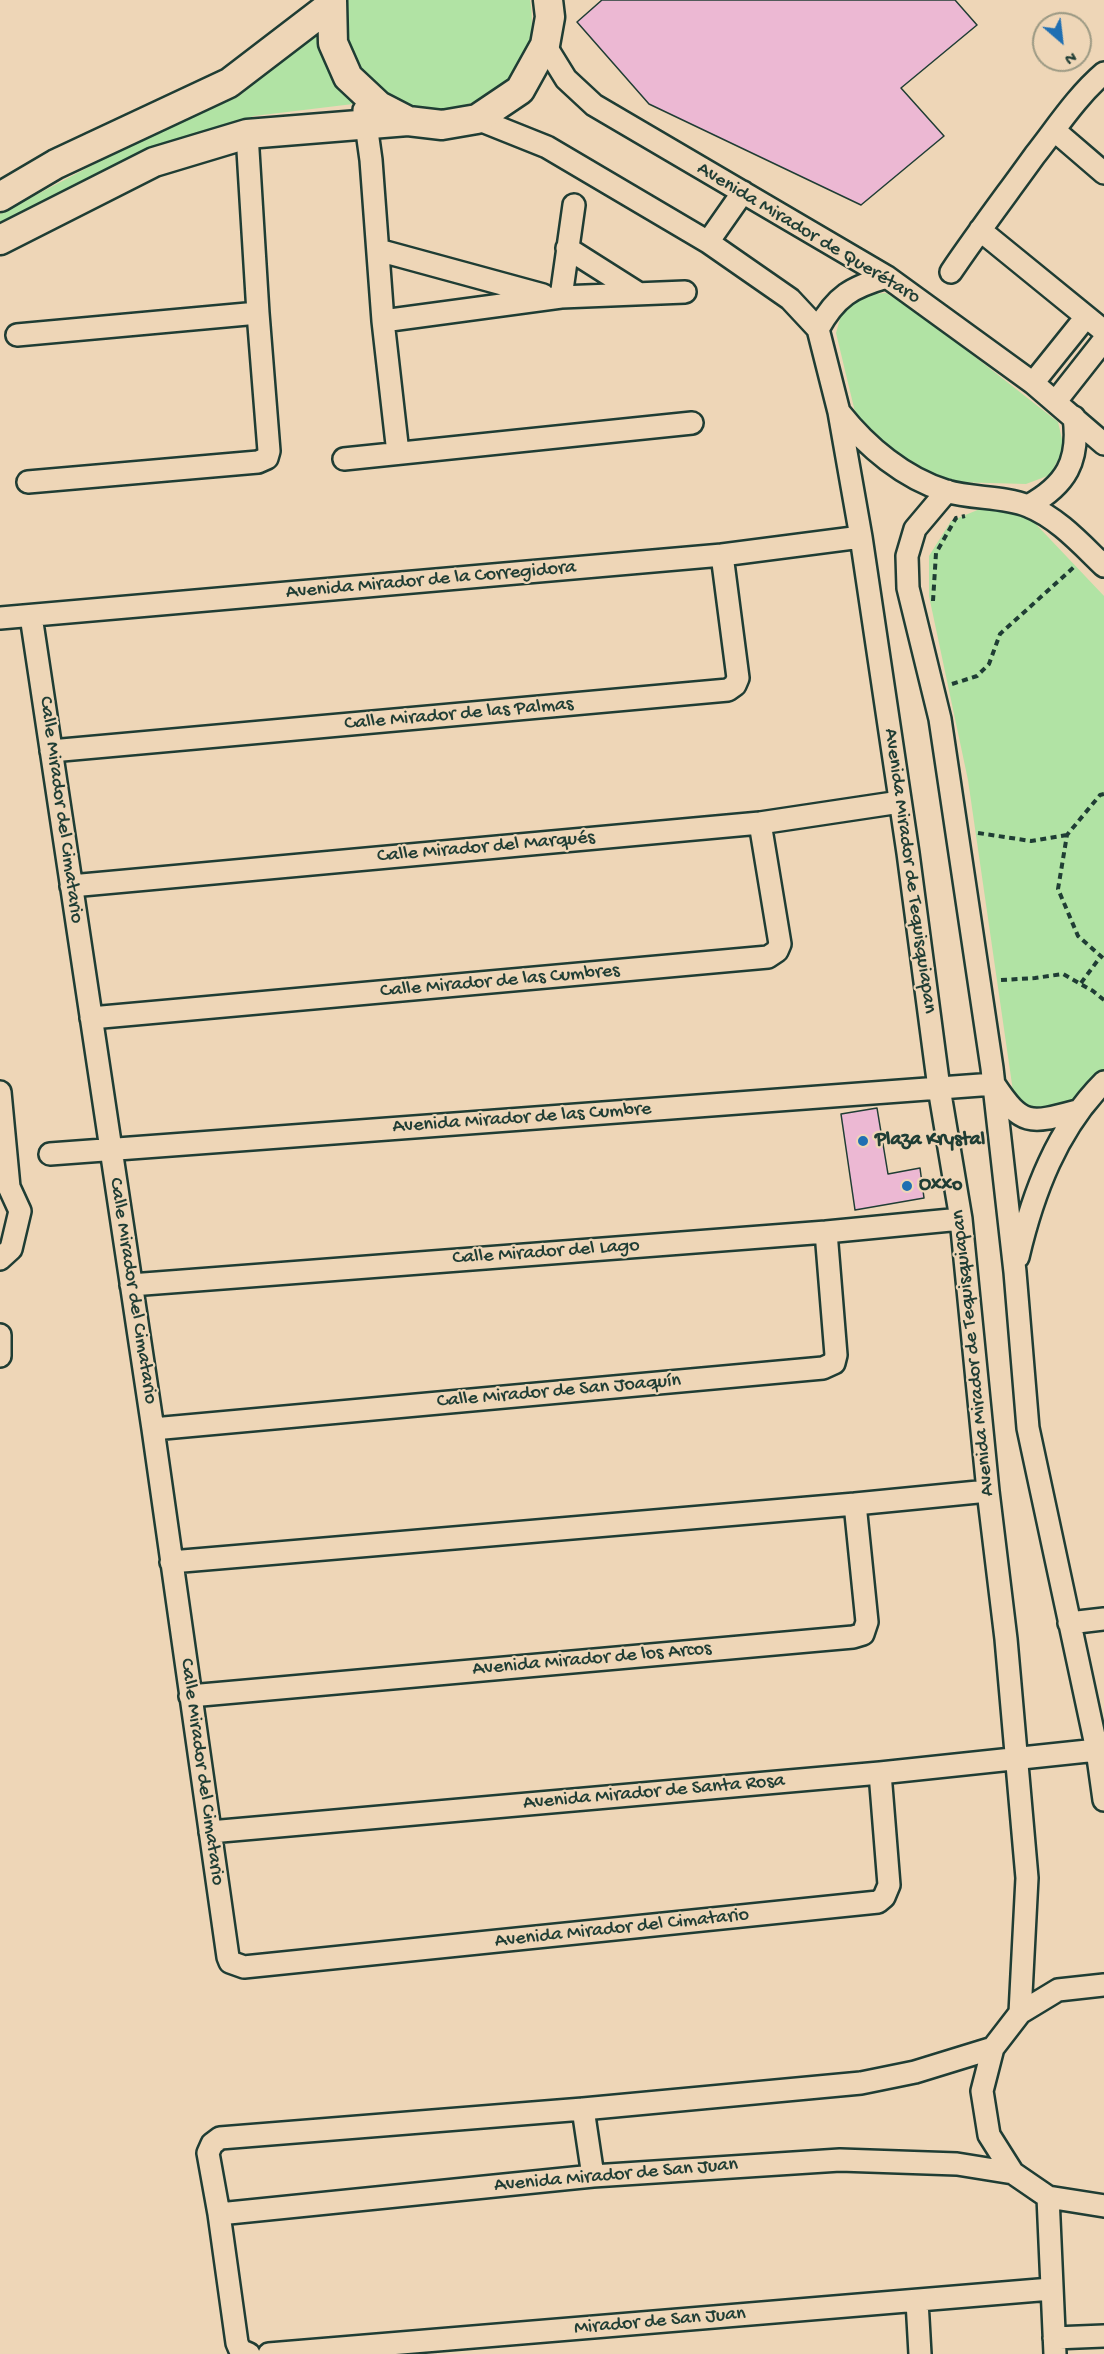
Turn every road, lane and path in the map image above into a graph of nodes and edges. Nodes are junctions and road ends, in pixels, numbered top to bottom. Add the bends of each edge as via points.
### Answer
1 (548, 0) edge
2 (331, 3) edge
3 (545, 45) junction
4 (1104, 73) edge
5 (362, 91) junction
6 (477, 119) junction
7 (408, 121) junction
8 (366, 123) junction
9 (1054, 130) junction
10 (247, 134) junction
11 (1104, 173) edge
12 (743, 192) junction
13 (0, 196) edge
14 (574, 205) dead end
15 (980, 230) junction
16 (0, 240) edge
17 (708, 242) junction
18 (567, 248) junction
19 (378, 250) junction
20 (951, 272) dead end
21 (887, 277) junction
22 (638, 292) junction
23 (685, 292) dead end
24 (557, 297) junction
25 (258, 313) junction
26 (1086, 317) junction
27 (383, 321) junction
28 (818, 329) junction
29 (1104, 332) edge
30 (18, 335) dead end
31 (1104, 340) edge
32 (1033, 383) junction
33 (1056, 401) junction
34 (839, 412) junction
35 (1074, 417) junction
36 (692, 423) dead end
37 (1104, 444) edge
38 (398, 453) junction
39 (344, 459) dead end
40 (28, 482) dead end
41 (947, 491) junction
42 (1028, 506) junction
43 (975, 512) dead end
44 (861, 537) junction
45 (722, 555) junction
46 (1076, 565) dead end
47 (1104, 566) edge
48 (933, 610) dead end
49 (31, 616) junction
50 (0, 618) edge
51 (949, 674) dead end
52 (952, 684) junction
53 (954, 694) dead end
54 (51, 751) junction
55 (1104, 794) edge
56 (900, 802) junction
57 (976, 822) dead end
58 (760, 823) junction
59 (978, 833) junction
60 (1067, 835) junction
61 (980, 844) dead end
62 (71, 886) junction
63 (1102, 957) edge
64 (1000, 968) dead end
65 (1001, 980) junction
66 (1081, 983) junction
67 (1003, 989) dead end
68 (1104, 1000) edge
69 (91, 1018) junction
70 (1104, 1082) edge
71 (994, 1084) junction
72 (939, 1088) junction
73 (0, 1093) edge
74 (1077, 1111) junction
75 (111, 1150) junction
76 (50, 1154) dead end
77 (5, 1194) edge
78 (961, 1219) junction
79 (826, 1232) junction
80 (0, 1259) edge
81 (1015, 1272) junction
82 (131, 1285) junction
83 (0, 1335) edge
84 (0, 1356) edge
85 (153, 1429) junction
86 (988, 1491) junction
87 (855, 1504) junction
88 (171, 1563) junction
89 (1104, 1619) edge
90 (1069, 1623) junction
91 (190, 1696) junction
92 (1096, 1750) junction
93 (1016, 1760) junction
94 (880, 1773) junction
95 (1104, 1800) edge
96 (210, 1832) junction
97 (234, 1964) joint
98 (1104, 1985) edge
99 (1020, 2013) junction
100 (993, 2048) junction
101 (583, 2109) junction
102 (1013, 2173) junction
103 (593, 2176) junction
104 (1048, 2197) junction
105 (1104, 2206) edge
106 (219, 2214) junction
107 (1051, 2289) junction
108 (917, 2301) junction
109 (1104, 2336) edge
110 (1055, 2346) edge
111 (249, 2354) edge
112 (269, 2354) edge
113 (920, 2354) edge

1 - 3 street via 550,17
2 - 5 street via 333,43 348,77
2 - 13 street via 229,83 56,164
3 - 6 street via 520,90
3 - 12 street, Avenida Mirador de Querétaro via 566,79 594,105
4 - 9 street
5 - 7 street via 379,106
5 - 8 street
6 - 7 street via 442,125
6 - 17 street via 548,147
7 - 8 street
8 - 10 street
8 - 19 street
9 - 11 street
9 - 15 street
10 - 16 street via 154,162
10 - 25 street
12 - 17 street
12 - 21 street, Avenida Mirador de Querétaro
14 - 18 street
15 - 20 street
15 - 26 street
17 - 28 street via 790,298
18 - 22 street
18 - 24 street
19 - 24 street
19 - 27 street
21 - 28 street via 842,296 828,310
21 - 32 street, Avenida Mirador de Querétaro
22 - 23 street
22 - 24 street
24 - 27 street
25 - 30 street
25 - 40 street via 267,458 258,462
26 - 29 street
26 - 32 street
27 - 38 street
28 - 34 street
31 - 33 street
32 - 33 street, Avenida Mirador de Querétaro
33 - 35 street, Avenida Mirador de Querétaro
34 - 41 street via 859,437 905,472
34 - 44 street, Avenida Mirador de Tequisquiapan
35 - 37 street, Avenida Mirador de Querétaro
35 - 42 street via 1077,437 1073,459 1063,479
36 - 38 street
38 - 39 street
41 - 42 street
41 - 71 street via 915,529 907,556 908,588 940,719
42 - 47 street via 1062,526
43 - 48 path via 956,518 936,553
44 - 45 street, Avenida Mirador de la Corregidora
44 - 56 street, Avenida Mirador de Tequisquiapan
45 - 49 street, Avenida Mirador de la Corregidora
45 - 54 street, Calle Mirador de las Palmas via 738,678 728,690
46 - 52 path via 1000,634 988,664 977,676
49 - 50 street, Avenida Mirador de la Corregidora
49 - 54 street, Calle Mirador del Cimatario
51 - 52 path
52 - 53 path
54 - 62 street, Calle Mirador del Cimatario
55 - 60 path
56 - 58 street, Calle Mirador del Marqués
56 - 72 street, Avenida Mirador de Tequisquiapan
57 - 59 path
58 - 62 street, Calle Mirador del Marqués
58 - 69 street, Calle Mirador de las Cumbres via 780,944 768,957
59 - 60 path via 1031,841
59 - 61 path
60 - 63 path via 1058,889 1078,936
62 - 69 street, Calle Mirador del Cimatario
63 - 66 path
64 - 65 path
65 - 66 path via 1064,974
65 - 67 path
66 - 68 path
69 - 75 street, Calle Mirador del Cimatario
70 - 74 street
71 - 72 street, Avenida Mirador de las Cumbre
71 - 74 street via 1023,1118 1047,1119
71 - 81 street
72 - 75 street, Avenida Mirador de las Cumbre
72 - 78 street, Avenida Mirador de Tequisquiapan
73 - 77 street
74 - 81 street via 1038,1189
75 - 76 street, Avenida Mirador de las Cumbre
75 - 82 street, Calle Mirador del Cimatario
77 - 80 street via 20,1210 11,1249
78 - 79 street, Calle Mirador del Lago
78 - 86 street, Avenida Mirador de Tequisquiapan
79 - 82 street, Calle Mirador del Lago
79 - 85 street, Calle Mirador de San Joaquín via 836,1354 834,1363 823,1368
81 - 90 street via 1028,1428
82 - 85 street, Calle Mirador del Cimatario
83 - 84 street
85 - 88 street, Calle Mirador del Cimatario
86 - 87 street
86 - 93 street, Avenida Mirador de Tequisquiapan
87 - 88 street
87 - 91 street, Avenida Mirador de los Arcos via 867,1622 863,1634 853,1637
88 - 91 street, Calle Mirador del Cimatario
89 - 90 street
90 - 92 street
91 - 96 street, Calle Mirador del Cimatario
92 - 93 street, Avenida Mirador de Santa Rosa
92 - 95 street
93 - 94 street, Avenida Mirador de Santa Rosa
93 - 99 street, Avenida Mirador de Tequisquiapan via 1027,1878
94 - 96 street, Avenida Mirador de Santa Rosa
94 - 97 street, Avenida Mirador del Cimatario via 889,1886 878,1902 244,1967
96 - 97 street, Calle Mirador del Cimatario via 228,1957
98 - 99 street via 1058,1990
99 - 100 street
100 - 101 street via 915,2072 861,2083
100 - 102 street via 982,2091 989,2135
101 - 103 street
101 - 106 street via 220,2138 208,2153
102 - 103 street, Avenida Mirador de San Juan via 957,2164 840,2160
102 - 104 street
103 - 106 street, Avenida Mirador de San Juan
104 - 105 street
104 - 107 street
106 - 111 street via 237,2343 240,2350
107 - 108 street, Mirador de San Juan
107 - 110 street
108 - 112 street, Mirador de San Juan
108 - 113 street
109 - 110 street

